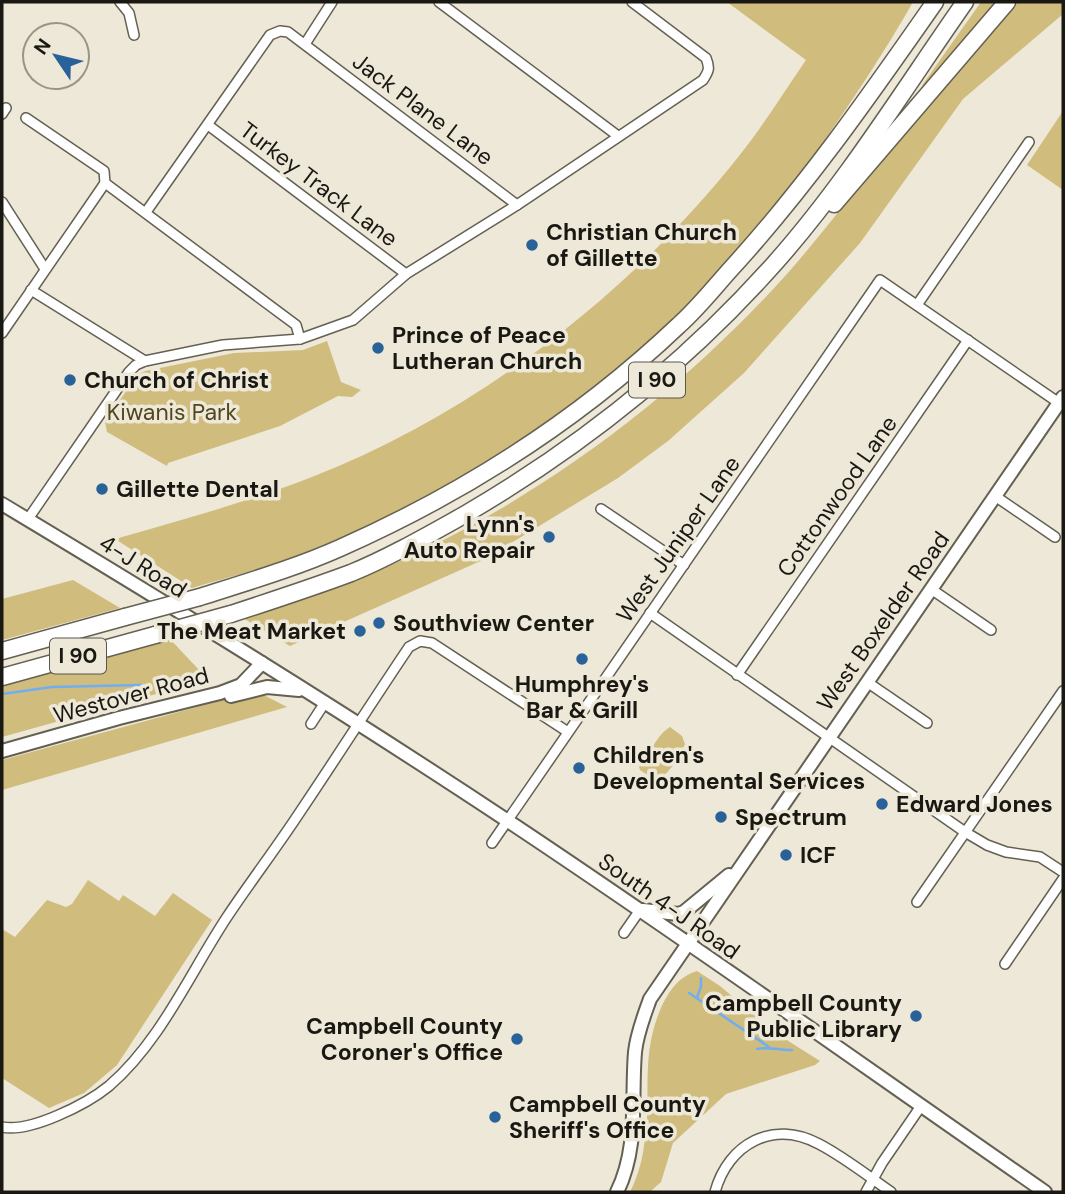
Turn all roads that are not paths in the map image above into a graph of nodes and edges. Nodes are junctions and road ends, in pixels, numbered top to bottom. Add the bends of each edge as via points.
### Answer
1 (120, 2) edge
2 (332, 2) edge
3 (439, 2) edge
4 (632, 2) edge
5 (921, 2) edge
6 (935, 2) edge
7 (965, 2) edge
8 (1007, 2) edge
9 (134, 35) dead end
10 (305, 44) junction
11 (26, 118) dead end
12 (208, 125) junction
13 (618, 136) junction
14 (1029, 142) dead end
15 (105, 183) junction
16 (2, 202) edge
17 (517, 205) junction
18 (146, 212) junction
19 (754, 244) junction
20 (45, 270) junction
21 (406, 274) junction
22 (31, 290) junction
23 (917, 305) junction
24 (2, 333) edge
25 (300, 339) junction
26 (968, 340) junction
27 (145, 361) junction
28 (643, 392) junction
29 (1062, 402) edge
30 (995, 496) junction
31 (2, 504) edge
32 (601, 509) dead end
33 (28, 519) junction
34 (1055, 537) dead end
35 (684, 565) junction
36 (931, 589) junction
37 (650, 613) junction
38 (991, 630) dead end
39 (2, 651) edge
40 (262, 663) junction
41 (737, 675) junction
42 (2, 677) edge
43 (867, 682) junction
44 (302, 690) junction
45 (1063, 691) edge
46 (220, 694) junction
47 (324, 704) junction
48 (358, 723) junction
49 (927, 723) dead end
50 (311, 724) dead end
51 (568, 732) junction
52 (829, 738) junction
53 (2, 751) edge
54 (507, 820) junction
55 (965, 832) junction
56 (492, 843) dead end
57 (742, 863) junction
58 (1063, 872) edge
59 (1063, 880) edge
60 (917, 902) dead end
61 (640, 910) junction
62 (624, 933) dead end
63 (688, 944) junction
64 (1005, 964) dead end
65 (921, 1106) junction
66 (2, 1127) edge
67 (872, 1180) junction
68 (617, 1192) edge
69 (715, 1192) edge
70 (866, 1192) edge
71 (891, 1192) edge
72 (1045, 1192) edge

1 - 9 street via 129,13
2 - 10 street
3 - 13 street
4 - 13 street via 706,58 709,72
5 - 19 highway, I 90 via 860,98
6 - 19 highway, I 90 via 846,129
7 - 28 highway, I 90 via 776,262 681,360
8 - 28 highway, I 90 via 724,328
10 - 12 street, Jack Plane Lane via 288,32 270,35
10 - 17 street, Jack Plane Lane
11 - 15 street via 104,171
12 - 18 street, Jack Plane Lane
12 - 21 street, Turkey Track Lane
13 - 17 street
14 - 23 street
15 - 18 street
15 - 20 street
16 - 20 street
17 - 21 street
18 - 25 street via 296,325
19 - 39 highway, I 90, bridge via 682,323 637,364 511,457 410,515 338,549 200,597
20 - 22 street
21 - 25 street via 353,320
22 - 24 street
22 - 27 street
23 - 26 street
23 - 35 street, West Juniper Lane via 880,280
25 - 27 street via 223,345
26 - 29 street
26 - 41 street, Cottonwood Lane
27 - 33 street via 129,372
28 - 42 highway, I 90, bridge via 565,452 501,493 352,572 231,614
29 - 30 main road, West Boxelder Road
30 - 34 street
30 - 36 main road, West Boxelder Road
31 - 33 main road, 4-J Road
32 - 35 street
33 - 40 main road, 4-J Road
35 - 37 street, West Juniper Lane
36 - 38 street
36 - 43 main road, West Boxelder Road
37 - 41 street
37 - 51 street, West Juniper Lane
40 - 44 main road, South 4-J Road
40 - 46 main road, Westover Road via 241,685
41 - 52 street
43 - 49 street
43 - 52 main road, West Boxelder Road
44 - 46 main road via 267,687
44 - 47 main road, South 4-J Road
45 - 55 street
46 - 53 main road, Westover Road
47 - 48 main road, South 4-J Road
47 - 50 street
48 - 51 street via 409,648 421,641 432,643
48 - 54 main road, South 4-J Road
48 - 66 street via 132,1062 108,1087 70,1111 40,1122
51 - 54 street, West Juniper Lane
52 - 55 street
52 - 57 main road, West Boxelder Road
54 - 56 street, West Juniper Lane
54 - 61 main road, South 4-J Road
55 - 58 street via 1006,852 1040,857
55 - 60 street
57 - 61 main road via 686,911
57 - 63 main road
59 - 64 street
61 - 62 street
61 - 63 main road, South 4-J Road
63 - 65 main road, South 4-J Road
63 - 68 main road via 650,999 641,1023 635,1049 632,1146
65 - 67 street
65 - 72 main road, South 4-J Road
67 - 69 street via 819,1143 772,1135 750,1142 733,1155
67 - 70 street
67 - 71 street

